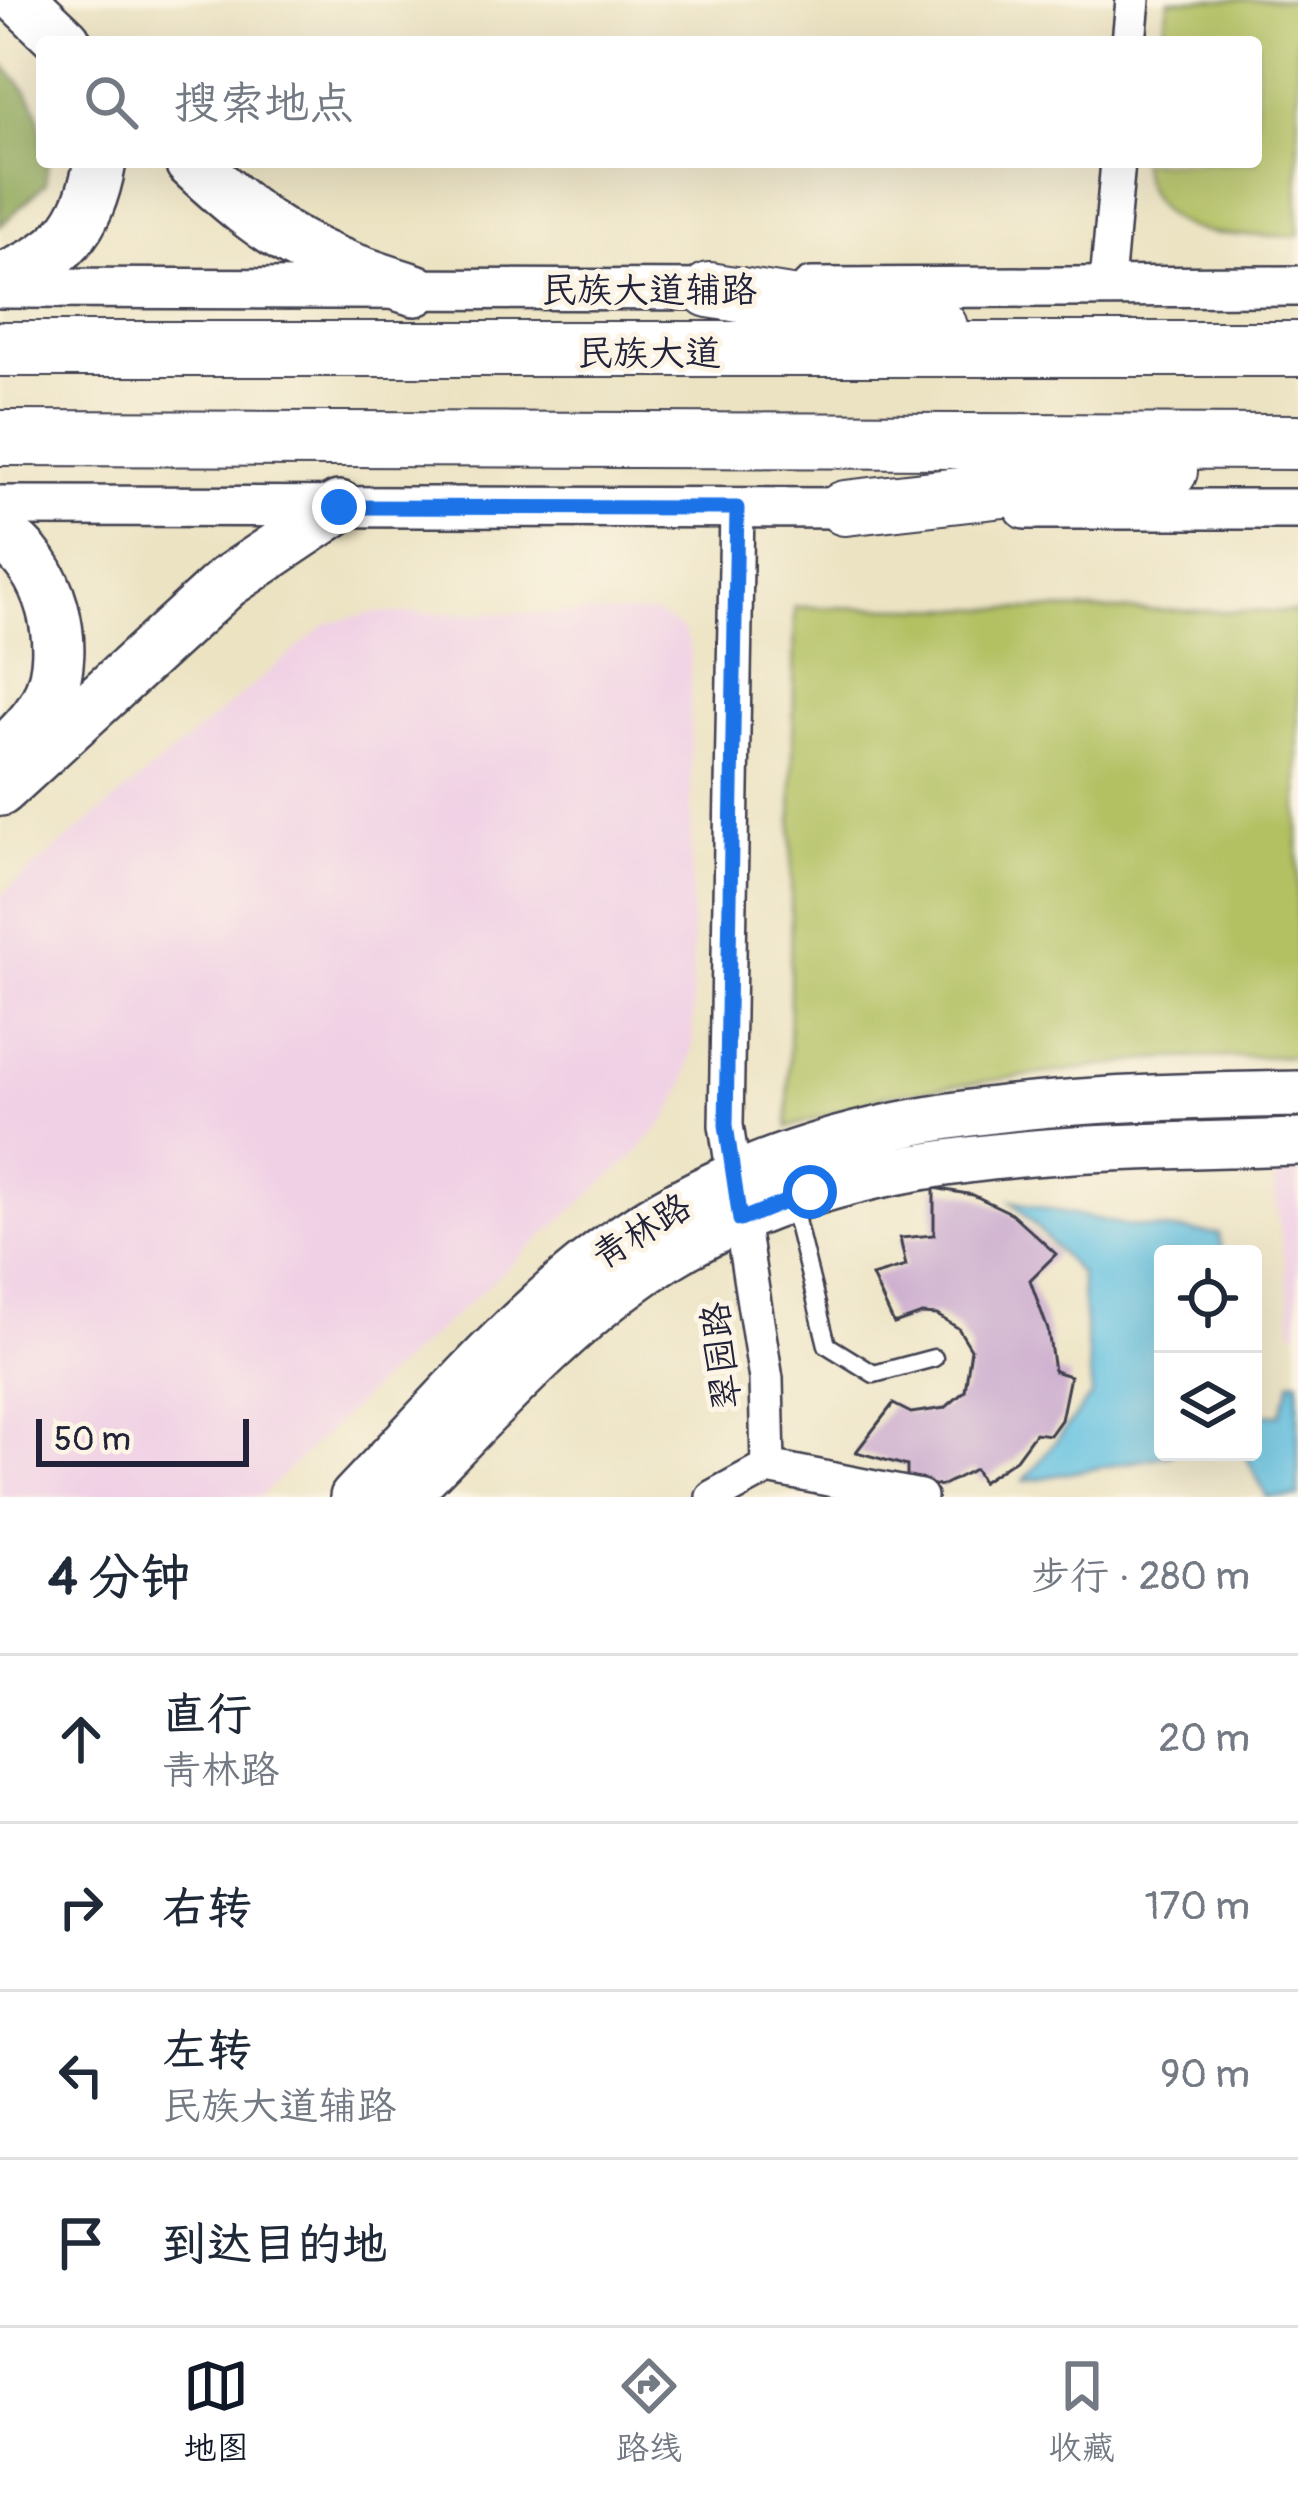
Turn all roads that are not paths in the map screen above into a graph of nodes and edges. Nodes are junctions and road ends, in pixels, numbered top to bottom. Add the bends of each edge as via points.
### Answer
1 (21, 0) edge
2 (1132, 0) edge
3 (0, 4) edge
4 (59, 36) edge
5 (1129, 36) edge
6 (36, 37) edge
7 (98, 168) edge
8 (197, 168) edge
9 (1117, 168) edge
10 (1107, 283) junction
11 (0, 284) edge
12 (1298, 286) edge
13 (415, 290) junction
14 (709, 290) junction
15 (1073, 348) junction
16 (0, 349) edge
17 (1298, 349) edge
18 (0, 438) edge
19 (1298, 442) edge
20 (1298, 456) edge
21 (0, 506) edge
22 (339, 507) junction
23 (737, 508) junction
24 (844, 508) junction
25 (1298, 509) edge
26 (0, 535) edge
27 (0, 757) edge
28 (0, 790) edge
29 (1298, 1094) edge
30 (1298, 1142) edge
31 (735, 1174) junction
32 (791, 1199) junction
33 (740, 1220) junction
34 (934, 1358) dead end
35 (768, 1467) junction
36 (353, 1497) edge
37 (404, 1497) edge
38 (713, 1497) edge
39 (920, 1497) edge

1 - 4 main road
2 - 5 street
3 - 6 main road
7 - 11 main road via 69,239 47,261
8 - 13 main road via 295,246
9 - 10 street
10 - 12 street, 民族大道辅路
10 - 14 street, 民族大道辅路
11 - 13 street, 民族大道辅路
13 - 14 street, 民族大道辅路
14 - 15 highway
15 - 16 highway, 民族大道
15 - 17 highway, 民族大道
18 - 19 highway
20 - 24 highway
21 - 22 street
22 - 23 street
22 - 28 main road via 226,583
23 - 24 street
23 - 31 street, 翠园路 via 726,1125
24 - 25 street
26 - 27 main road via 30,562 46,591 58,655 48,700
29 - 31 main road, 青林路 via 998,1107 814,1142
30 - 32 main road, 青林路 via 977,1156
31 - 33 street, 翠园路
31 - 36 main road, 青林路 via 587,1262
32 - 33 main road, 青林路
32 - 34 lane via 827,1345 874,1374
33 - 35 street, 翠园路 via 766,1379
33 - 37 main road, 青林路 via 680,1250 589,1316
35 - 38 street
35 - 39 street

